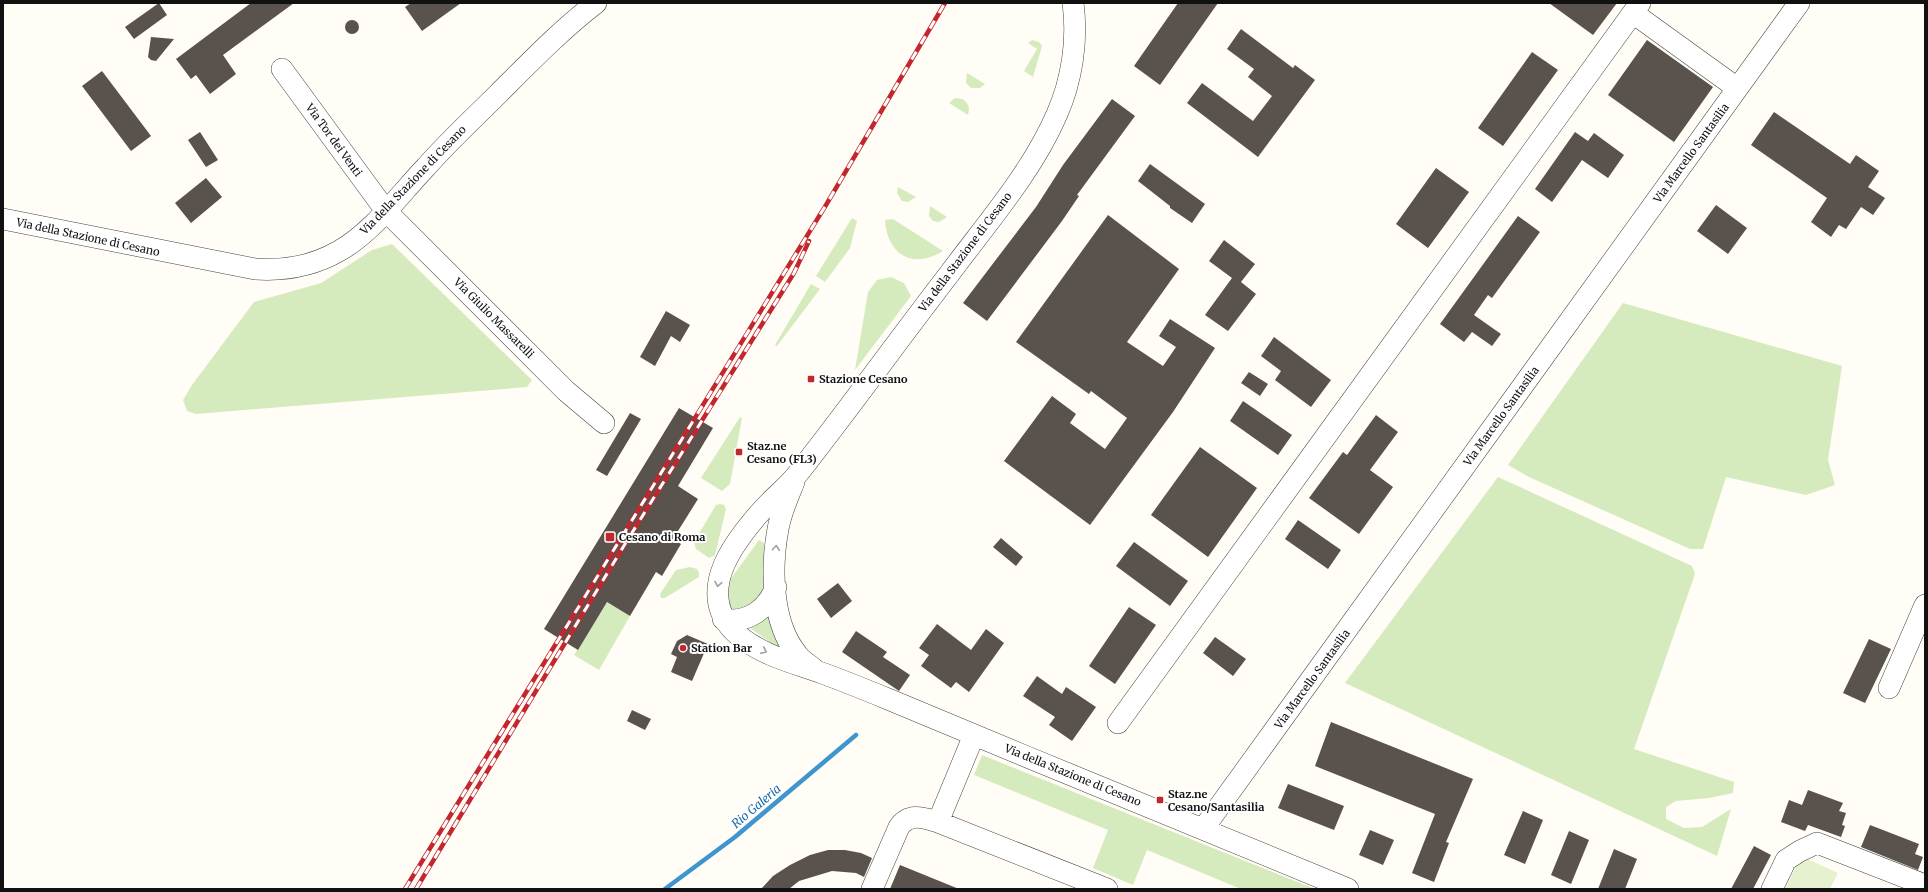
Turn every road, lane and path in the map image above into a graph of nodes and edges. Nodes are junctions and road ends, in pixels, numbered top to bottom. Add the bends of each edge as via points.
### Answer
1 (596, 3) edge
2 (1073, 3) edge
3 (1799, 3) edge
4 (1637, 8) edge
5 (282, 68) dead end
6 (1737, 88) junction
7 (386, 211) junction
8 (3, 219) edge
9 (604, 423) dead end
10 (796, 476) junction
11 (776, 587) junction
12 (1925, 605) edge
13 (723, 619) junction
14 (819, 672) junction
15 (1889, 688) dead end
16 (1118, 723) dead end
17 (974, 735) junction
18 (938, 822) junction
19 (1203, 829) junction
20 (1925, 885) edge
21 (1345, 888) edge
22 (872, 889) edge
23 (1107, 889) edge
24 (1772, 889) edge

1 - 7 street, Via della Stazione di Cesano via 545,46 426,166
2 - 10 street, Via della Stazione di Cesano via 1075,40 1068,82 1059,111 1043,143 1020,179
3 - 6 street, Via Marcello Santasilia
4 - 6 street
4 - 16 street
5 - 7 street, Via Tor dei Venti
6 - 19 street, Via Marcello Santasilia
7 - 8 street, Via della Stazione di Cesano via 359,236 332,255 304,266 273,270 218,263
7 - 9 street, Via Giulio Massarelli via 566,391
11 -> 10 street, Via della Stazione di Cesano via 778,528
10 -> 13 street, Via della Stazione di Cesano via 759,514 725,562 717,589
11 - 13 street via 767,603 753,615 740,620
11 - 14 street, Via della Stazione di Cesano via 780,616 788,639 797,654
12 - 15 street
13 -> 14 street, Via della Stazione di Cesano via 733,632 749,643 786,661
14 - 17 street, Via della Stazione di Cesano
17 - 18 street
17 - 19 street, Via della Stazione di Cesano
18 - 22 street via 916,817 908,818 902,823
18 - 23 street
19 - 21 street, Via della Stazione di Cesano
20 - 24 street via 1817,843 1786,860

